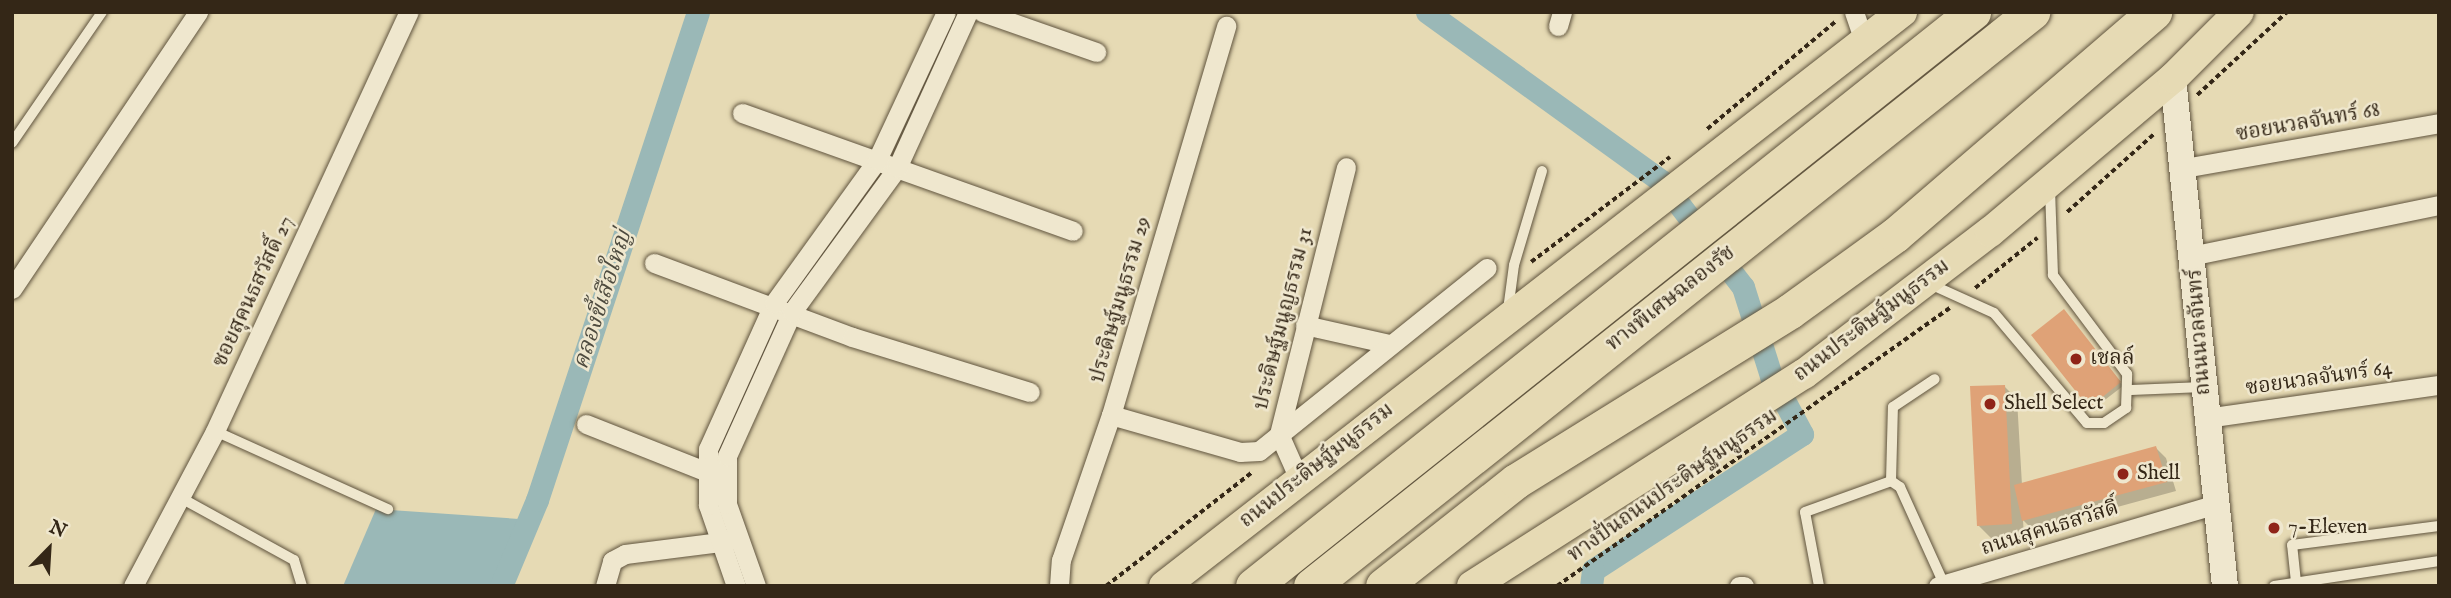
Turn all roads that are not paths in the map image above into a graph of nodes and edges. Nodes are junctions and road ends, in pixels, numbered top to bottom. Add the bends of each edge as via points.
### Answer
1 (102, 12) edge
2 (198, 12) edge
3 (408, 12) edge
4 (946, 12) edge
5 (968, 12) edge
6 (982, 12) edge
7 (1854, 12) edge
8 (1902, 12) edge
9 (1973, 12) edge
10 (2032, 12) edge
11 (2154, 12) edge
12 (2239, 12) edge
13 (1226, 26) dead end
14 (1865, 44) junction
15 (1096, 52) dead end
16 (2173, 78) junction
17 (742, 113) dead end
18 (2439, 123) edge
19 (12, 143) edge
20 (877, 160) junction
21 (1346, 167) dead end
22 (897, 168) junction
23 (2184, 168) junction
24 (1542, 171) dead end
25 (2050, 181) junction
26 (2439, 205) edge
27 (1073, 231) dead end
28 (2195, 255) junction
29 (654, 263) dead end
30 (1487, 268) dead end
31 (1925, 282) junction
32 (12, 289) edge
33 (773, 306) junction
34 (792, 312) junction
35 (1508, 316) junction
36 (1305, 325) junction
37 (1389, 344) junction
38 (1935, 379) dead end
39 (2439, 385) edge
40 (2204, 387) junction
41 (2131, 390) junction
42 (1030, 393) dead end
43 (1111, 415) junction
44 (2206, 418) junction
45 (586, 424) dead end
46 (215, 431) junction
47 (1279, 434) junction
48 (704, 471) junction
49 (723, 478) junction
50 (1299, 479) junction
51 (1891, 481) junction
52 (181, 498) junction
53 (2216, 504) junction
54 (388, 509) dead end
55 (2439, 526) edge
56 (726, 541) junction
57 (2439, 561) edge
58 (2296, 582) junction
59 (1941, 585) edge
60 (133, 586) edge
61 (302, 586) edge
62 (605, 586) edge
63 (736, 586) edge
64 (756, 586) edge
65 (1059, 586) edge
66 (1164, 586) edge
67 (1253, 586) edge
68 (1311, 586) edge
69 (1383, 586) edge
70 (1472, 586) edge
71 (1819, 586) edge
72 (2225, 586) edge
73 (2274, 586) edge

1 - 19 lane
2 - 32 street
3 - 46 street, ซอยสุคนธสวัสดิ์ 27
4 - 20 street
5 - 22 street
6 - 15 street
7 - 14 street
8 - 14 main road, ถนนประดิษฐ์มนูธรรม
9 - 67 highway, ทางพิเศษฉลองรัช
10 - 68 highway, ทางพิเศษฉลองรัช
11 - 69 highway via 1895,235 1759,331 1596,427
12 - 16 main road, ถนนประดิษฐ์มนูธรรม
13 - 43 street, ประดิษฐ์มนูธรรม 29
14 - 35 main road, ถนนประดิษฐ์มนูธรรม via 1662,180
16 - 23 main road, ถนนนวลจันทร์
16 - 25 main road, ถนนประดิษฐ์มนูธรรม
17 - 20 street
18 - 23 street, ซอยนวลจันทร์ 68
20 - 22 street
20 - 33 street
21 - 36 street, ประดิษฐ์มนูญธรรม 31
22 - 27 street
22 - 34 street
23 - 28 main road, ถนนนวลจันทร์
24 - 35 lane via 1514,265
25 - 31 main road, ถนนประดิษฐ์มนูธรรม
25 - 41 lane via 2053,275 2127,374
26 - 28 street
28 - 40 main road, ถนนนวลจันทร์
29 - 33 street
30 - 37 street
31 - 41 lane via 1994,313 2087,423 2104,423 2126,408
31 - 70 main road, ถนนประดิษฐ์มนูธรรม via 1781,390
33 - 34 street
33 - 48 street
34 - 42 street
34 - 49 street
35 - 50 main road, ถนนประดิษฐ์มนูธรรม
36 - 37 street
36 - 47 street, ประดิษฐ์มนูญธรรม 31
37 - 47 street
38 - 51 lane via 1893,407
39 - 44 street, ซอยนวลจันทร์ 64
40 - 41 lane
40 - 44 main road, ถนนนวลจันทร์
43 - 47 street via 1249,454
43 - 65 street, ประดิษฐ์มนูธรรม 29 via 1061,560
44 - 53 main road, ถนนนวลจันทร์
45 - 48 street
46 - 52 street, ซอยสุคนธสวัสดิ์ 27
46 - 54 lane
47 - 50 street, ประดิษฐ์มนูญธรรม 31
48 - 49 street
48 - 56 street
49 - 56 street
50 - 66 main road, ถนนประดิษฐ์มนูธรรม
51 - 59 lane via 1900,486
51 - 71 lane via 1805,512
52 - 60 street, ซอยสุคนธสวัสดิ์ 27
52 - 61 lane via 294,560
53 - 59 street, ถนนสุคนธสวัสดิ์
53 - 72 main road, ถนนนวลจันทร์
55 - 58 lane via 2292,545
56 - 62 street via 625,554 612,561
56 - 63 street
56 - 64 street
57 - 58 lane
58 - 73 lane

